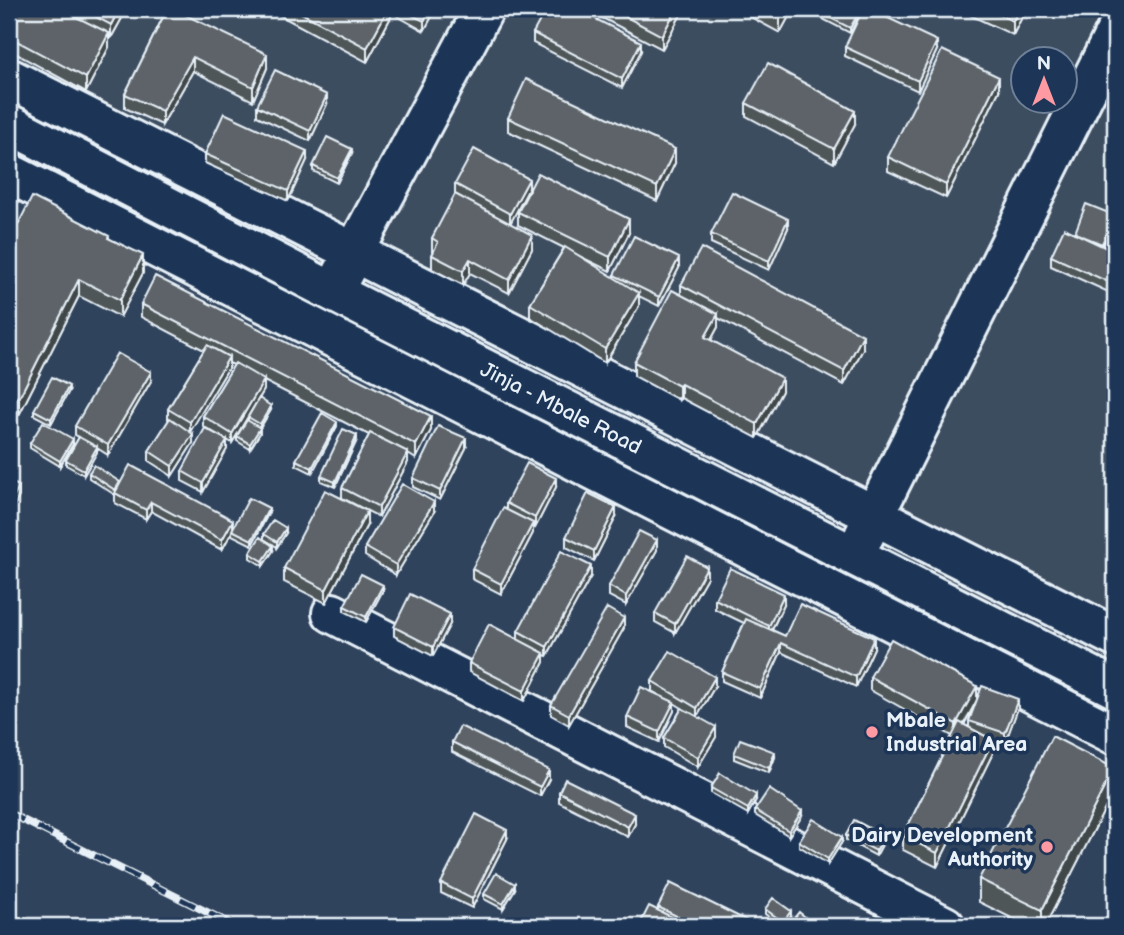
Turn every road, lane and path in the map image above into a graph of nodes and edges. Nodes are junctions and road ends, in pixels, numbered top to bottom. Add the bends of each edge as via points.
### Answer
1 (484, 9) edge
2 (1115, 33) edge
3 (9, 78) edge
4 (9, 124) edge
5 (9, 173) edge
6 (354, 252) junction
7 (333, 292) junction
8 (874, 515) junction
9 (854, 557) junction
10 (332, 612) dead end
11 (1115, 637) edge
12 (1115, 688) edge
13 (1115, 735) edge
14 (945, 926) edge

1 - 6 street
2 - 8 street
3 - 6 street
4 - 7 street, Jinja - Mbale Road
5 - 13 street
6 - 7 street
6 - 8 street
7 - 9 street, Jinja - Mbale Road
8 - 9 street
8 - 11 street
9 - 12 street, Jinja - Mbale Road
10 - 14 street

